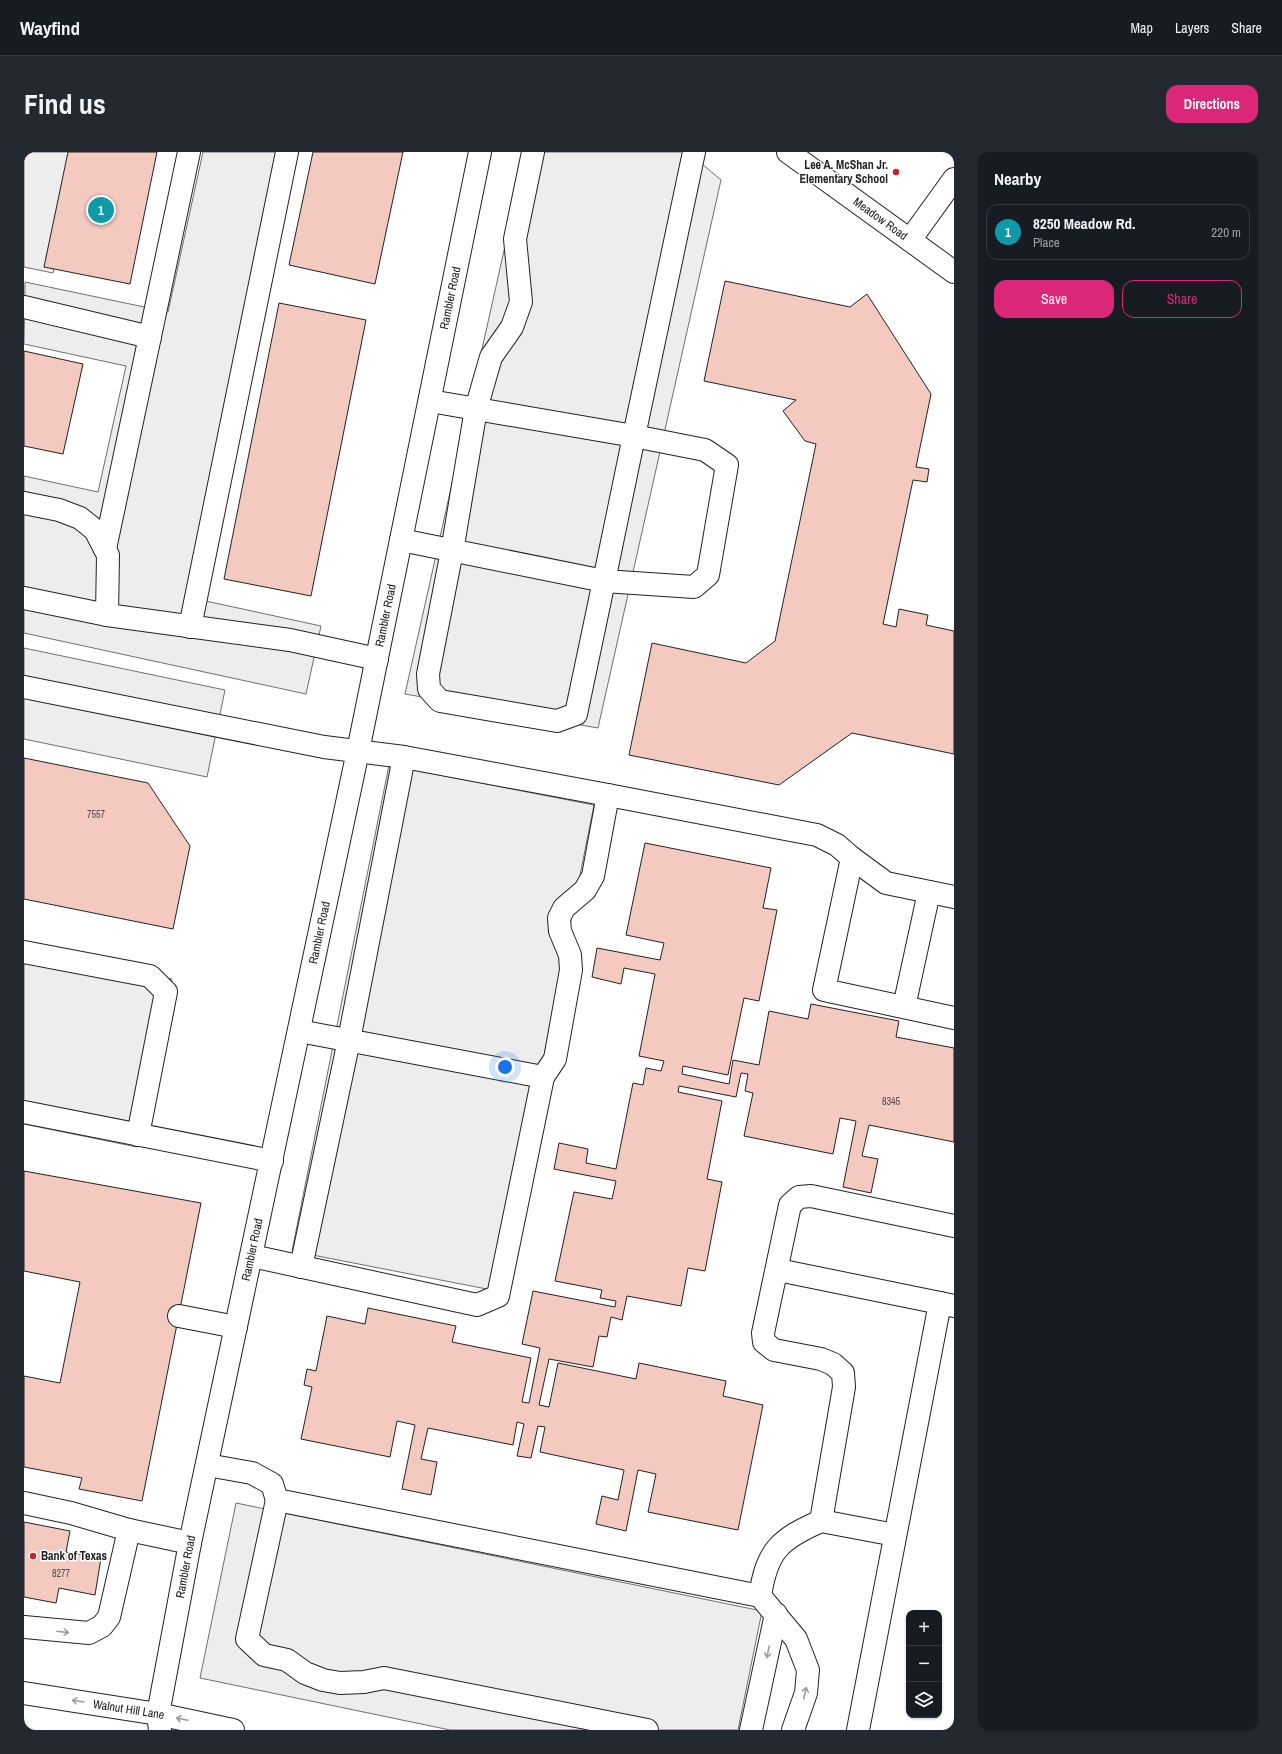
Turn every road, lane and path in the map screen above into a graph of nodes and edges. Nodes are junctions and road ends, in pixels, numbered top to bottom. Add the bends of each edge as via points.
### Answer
1 (189, 152) edge
2 (287, 152) edge
3 (480, 152) edge
4 (532, 152) edge
5 (694, 152) edge
6 (788, 152) edge
7 (954, 179) edge
8 (910, 240) junction
9 (954, 272) edge
10 (24, 307) edge
11 (150, 337) junction
12 (430, 400) junction
13 (476, 409) junction
14 (634, 436) junction
15 (24, 503) edge
16 (401, 540) junction
17 (105, 549) junction
18 (452, 551) junction
19 (604, 581) junction
20 (24, 598) edge
21 (107, 616) junction
22 (190, 627) junction
23 (377, 659) junction
24 (24, 687) edge
25 (358, 751) junction
26 (404, 756) junction
27 (608, 795) junction
28 (852, 858) junction
29 (929, 892) junction
30 (954, 897) edge
31 (24, 952) edge
32 (904, 1007) junction
33 (954, 1018) edge
34 (299, 1031) junction
35 (349, 1040) junction
36 (543, 1076) junction
37 (24, 1112) edge
38 (138, 1135) junction
39 (272, 1161) junction
40 (954, 1226) edge
41 (252, 1256) junction
42 (301, 1267) junction
43 (778, 1270) junction
44 (947, 1305) edge
45 (179, 1316) dead end
46 (236, 1327) junction
47 (207, 1465) junction
48 (277, 1500) junction
49 (24, 1503) edge
50 (821, 1520) junction
51 (130, 1530) junction
52 (895, 1535) junction
53 (190, 1543) junction
54 (760, 1596) junction
55 (776, 1614) junction
56 (24, 1627) edge
57 (24, 1692) edge
58 (156, 1725) edge
59 (233, 1730) edge
60 (647, 1730) edge
61 (751, 1730) edge
62 (792, 1730) edge
63 (858, 1730) edge

1 - 11 street
2 - 22 street
3 - 12 street, Rambler Road
4 - 13 street via 515,239 521,302 512,327 491,357
5 - 14 street
6 - 8 street, Meadow Road
7 - 8 street
8 - 9 street, Meadow Road
10 - 11 street
11 - 17 street
12 - 13 street
12 - 16 street, Rambler Road
13 - 14 street
13 - 18 street
14 - 19 street
14 - 19 street via 705,450 727,465 708,575 694,588
15 - 17 street via 59,510 80,518 94,530
16 - 18 street
16 - 23 street, Rambler Road
17 - 21 street via 108,554
18 - 19 street
18 - 19 street via 428,674 429,689 440,700 557,721 576,714
20 - 21 street
21 - 22 street
22 - 23 street via 290,640
23 - 25 street, Rambler Road
24 - 25 street via 324,747
25 - 26 street
25 - 34 street, Rambler Road
26 - 27 street
26 - 35 street
27 - 28 street via 817,835 837,845
27 - 36 street via 593,876 585,890 564,908 559,918 560,931 570,955 571,970 555,1059
28 - 29 street via 886,883
28 - 32 street via 824,990
29 - 30 street
29 - 32 street
31 - 38 street via 150,976 166,992
32 - 33 street
34 - 35 street
34 - 39 street, Rambler Road
35 - 36 street
35 - 42 street
36 - 42 street via 498,1296 477,1305
37 - 38 street
38 - 39 street
39 - 41 street, Rambler Road
40 - 43 street via 811,1196 799,1196 790,1204
41 - 42 street
41 - 46 street, Rambler Road
43 - 44 street
43 - 50 street via 763,1333 764,1342 774,1350 827,1361 843,1373 844,1387
44 - 52 street
45 - 46 street
46 - 47 street, Rambler Road
47 - 48 street via 252,1474 272,1484
47 - 53 street, Rambler Road
48 - 54 street
48 - 60 street via 247,1639 264,1655 287,1660 305,1673 323,1680 340,1683 384,1678
49 - 51 street
50 - 52 street
50 - 54 street via 795,1532 773,1552 763,1575
51 - 53 street
56 -> 51 street via 89,1633 102,1626 109,1617
52 - 63 street
53 - 58 street, Rambler Road
54 - 55 street
55 -> 61 street
62 -> 55 street via 806,1694 808,1670 796,1639
58 -> 57 street, Walnut Hill Lane
59 -> 58 street, Walnut Hill Lane

